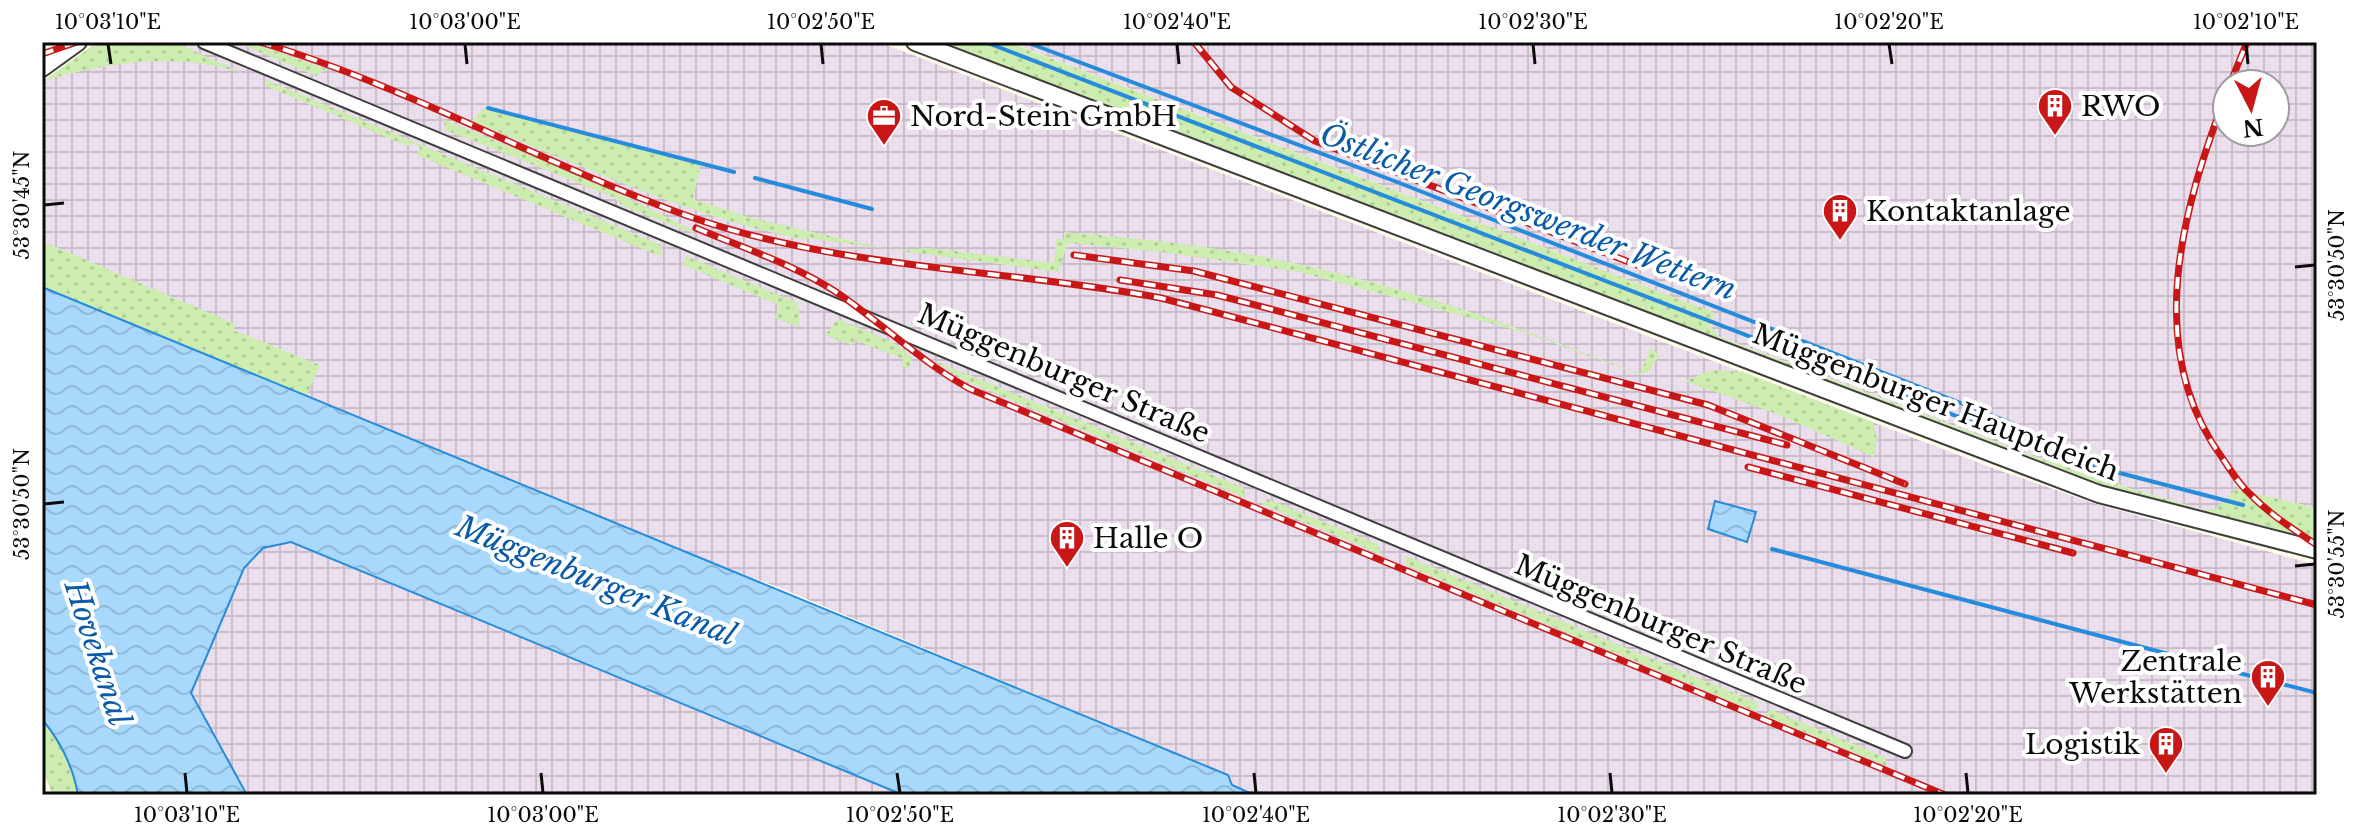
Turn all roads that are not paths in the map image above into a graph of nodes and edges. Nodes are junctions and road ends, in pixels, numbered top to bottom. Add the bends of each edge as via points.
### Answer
1 (78, 42) edge
2 (204, 42) edge
3 (915, 42) edge
4 (42, 68) edge
5 (2317, 550) edge
6 (1905, 751) dead end

1 - 4 street
2 - 6 street, Müggenburger Straße
3 - 5 street, Müggenburger Hauptdeich via 2099,494

